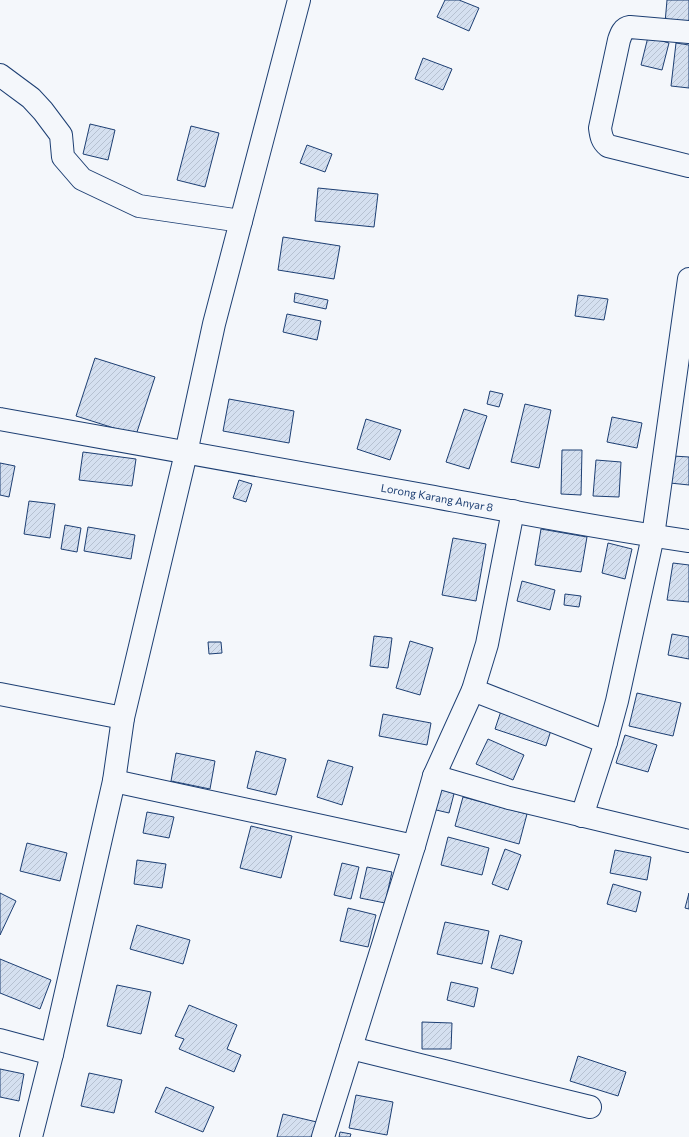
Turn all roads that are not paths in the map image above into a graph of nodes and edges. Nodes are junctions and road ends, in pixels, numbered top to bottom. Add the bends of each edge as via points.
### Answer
1 (299, 0) edge
2 (689, 32) edge
3 (0, 75) edge
4 (689, 166) edge
5 (241, 221) junction
6 (689, 279) edge
7 (0, 419) edge
8 (186, 453) junction
9 (513, 511) junction
10 (653, 536) junction
11 (689, 541) edge
12 (473, 690) junction
13 (0, 694) edge
14 (123, 718) junction
15 (606, 742) junction
16 (434, 776) junction
17 (114, 781) junction
18 (582, 816) junction
19 (689, 840) edge
20 (414, 846) junction
21 (0, 1040) edge
22 (351, 1048) junction
23 (52, 1054) junction
24 (590, 1107) dead end
25 (31, 1137) edge
26 (323, 1137) edge

1 - 5 street
2 - 4 street via 630,27 623,31 600,128 600,135 608,146
3 - 5 street via 31,98 43,111 61,135 63,157 82,179 139,206
5 - 8 street via 214,324
6 - 10 street
7 - 8 street, Lorong Karang Anyar 8
8 - 9 street, Lorong Karang Anyar 8
8 - 14 street
9 - 10 street, Lorong Karang Anyar 8
9 - 12 street via 487,644
10 - 11 street, Lorong Karang Anyar 8
10 - 15 street
12 - 15 street
12 - 16 street
13 - 14 street
14 - 17 street
15 - 18 street
16 - 18 street
16 - 20 street
17 - 20 street
17 - 23 street
18 - 19 street
20 - 22 street
21 - 23 street
22 - 24 street
22 - 26 street
23 - 25 street

